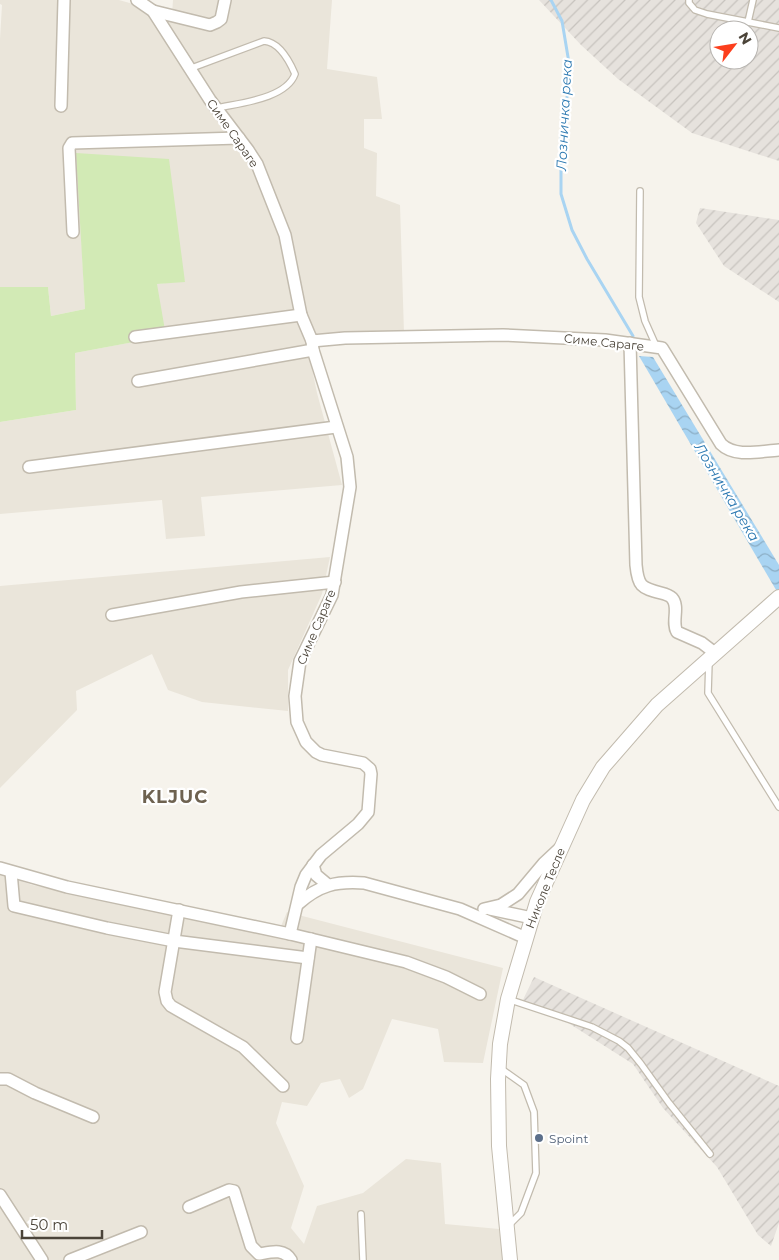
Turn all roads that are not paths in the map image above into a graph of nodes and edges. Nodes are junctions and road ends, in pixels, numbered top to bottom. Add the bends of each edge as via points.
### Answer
1 (64, 0) edge
2 (137, 0) edge
3 (225, 0) edge
4 (689, 0) edge
5 (753, 0) edge
6 (153, 11) junction
7 (738, 20) edge
8 (748, 20) edge
9 (759, 24) edge
10 (779, 28) edge
11 (190, 69) junction
12 (62, 106) dead end
13 (216, 109) junction
14 (239, 138) junction
15 (640, 191) dead end
16 (73, 232) dead end
17 (301, 315) junction
18 (136, 337) dead end
19 (630, 344) junction
20 (313, 346) junction
21 (658, 348) junction
22 (138, 381) dead end
23 (336, 427) junction
24 (779, 450) edge
25 (29, 467) dead end
26 (335, 582) junction
27 (774, 601) edge
28 (112, 615) dead end
29 (712, 656) junction
30 (779, 807) edge
31 (562, 846) junction
32 (313, 865) junction
33 (0, 868) edge
34 (12, 872) junction
35 (328, 885) junction
36 (298, 904) junction
37 (460, 909) junction
38 (484, 909) junction
39 (179, 910) junction
40 (532, 918) junction
41 (290, 934) junction
42 (526, 938) junction
43 (311, 939) junction
44 (174, 941) junction
45 (308, 958) junction
46 (480, 994) dead end
47 (508, 999) junction
48 (297, 1038) dead end
49 (498, 1067) junction
50 (0, 1079) edge
51 (284, 1086) dead end
52 (93, 1117) dead end
53 (710, 1154) dead end
54 (0, 1195) edge
55 (189, 1207) dead end
56 (361, 1214) dead end
57 (507, 1226) junction
58 (141, 1232) dead end
59 (42, 1260) edge
60 (70, 1260) edge
61 (290, 1260) edge
62 (363, 1260) edge
63 (510, 1260) edge

1 - 12 street
2 - 6 street, Симе Сараге
3 - 6 street via 222,19 210,24
4 - 7 lane via 695,10
5 - 8 lane
6 - 11 street, Симе Сараге
9 - 10 lane
11 - 13 street, Симе Сараге
11 - 13 lane via 264,40 278,46 295,74 290,83 270,96
13 - 14 street, Симе Сараге
14 - 16 street via 72,143 69,148
14 - 17 street, Симе Сараге via 256,164 285,235
15 - 21 lane via 639,297 645,321
17 - 18 street
17 - 20 street, Симе Сараге
19 - 20 street, Симе Сараге via 503,335 345,338
19 - 21 street, Симе Сараге
19 - 29 street via 637,578 645,589 669,595 674,600 676,632 702,642
20 - 22 street
20 - 23 street, Симе Сараге
21 - 24 street, Симе Сараге via 662,348 725,448 737,452
23 - 25 street
23 - 26 street, Симе Сараге via 347,457 350,487
26 - 28 street via 242,592
26 - 32 street, Симе Сараге via 328,607 300,661 297,722 306,742 322,756 362,763 370,769 370,806 365,817
27 - 29 street, Николе Тесле
29 - 30 lane via 708,694
29 - 31 street, Николе Тесле via 657,704 604,767 583,800
31 - 38 street via 518,894 502,904
31 - 40 street, Николе Тесле
32 - 35 street via 316,875
32 - 36 street, Симе Сараге via 301,887
33 - 34 street
34 - 39 street
34 - 44 street via 14,906
35 - 36 street
35 - 37 street via 364,883
36 - 41 street, Симе Сараге
37 - 38 street
37 - 42 street
38 - 40 street
39 - 41 street
39 - 44 street
40 - 42 street, Николе Тесле
41 - 43 street
42 - 47 street, Николе Тесле
43 - 45 street
43 - 46 street via 406,962
44 - 45 street
44 - 51 street via 165,992 167,1001 243,1047
45 - 48 street
47 - 49 street, Николе Тесле
47 - 53 lane via 592,1027 619,1041 641,1064
49 - 57 street, Николе Тесле
49 - 57 lane via 524,1085 534,1112 536,1173 521,1214
50 - 52 street via 8,1079
54 - 59 street
55 - 61 street via 229,1190 234,1191 251,1246 259,1254 282,1252
56 - 62 lane
57 - 63 street, Николе Тесле
58 - 60 street

